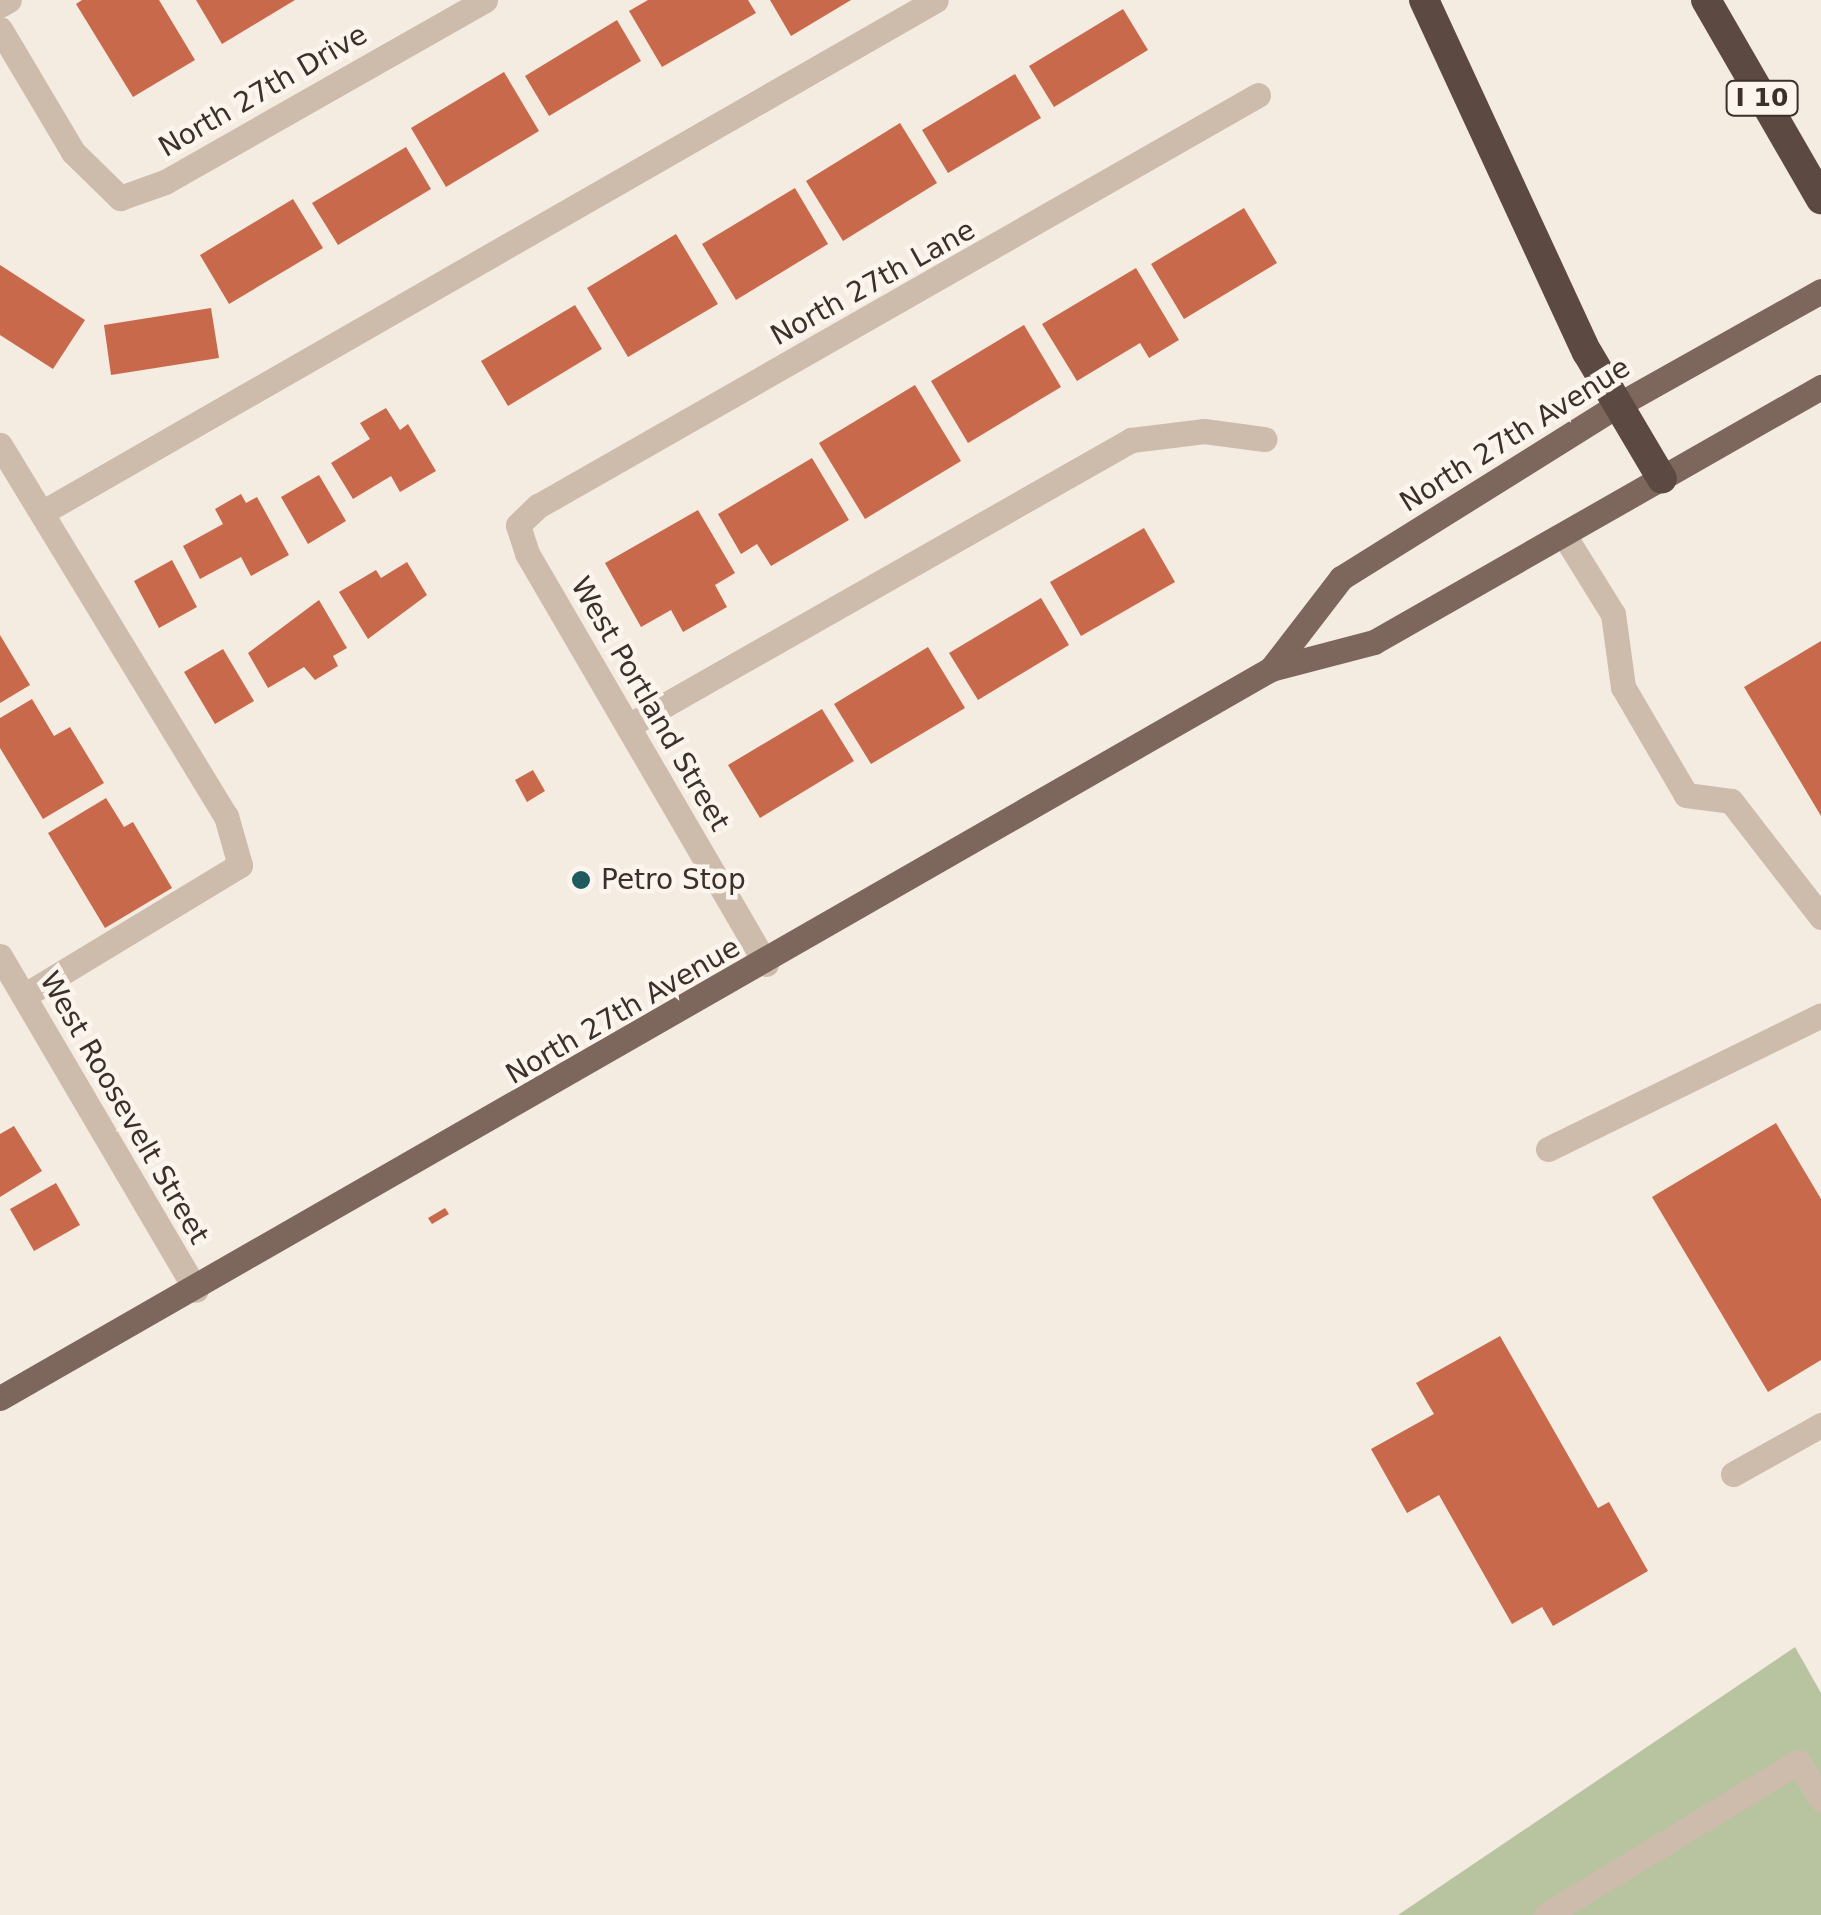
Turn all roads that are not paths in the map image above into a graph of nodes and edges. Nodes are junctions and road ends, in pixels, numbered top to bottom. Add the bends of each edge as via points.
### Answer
1 (9, 0) edge
2 (485, 0) edge
3 (936, 0) edge
4 (1424, 0) edge
5 (1706, 0) edge
6 (0, 5) edge
7 (0, 29) edge
8 (1258, 94) dead end
9 (1820, 197) edge
10 (1821, 291) edge
11 (1821, 387) edge
12 (1618, 405) junction
13 (1264, 438) dead end
14 (0, 445) edge
15 (1662, 479) junction
16 (43, 512) junction
17 (518, 525) joint
18 (1564, 535) junction
19 (1272, 669) junction
20 (628, 726) junction
21 (1821, 917) edge
22 (0, 956) edge
23 (766, 964) junction
24 (24, 996) junction
25 (1821, 1015) edge
26 (1548, 1149) dead end
27 (196, 1290) junction
28 (0, 1398) edge
29 (1821, 1425) edge
30 (1733, 1474) dead end
31 (1821, 1799) edge
32 (1546, 1915) edge

1 - 6 street
2 - 7 street, North 27th Drive via 165,182 120,198 73,152
3 - 16 street
4 - 12 highway via 1587,352
5 - 9 highway, I 10
8 - 17 street, North 27th Lane via 538,506
10 - 12 main road, North 27th Avenue
11 - 15 main road, North 27th Avenue
12 - 15 highway
12 - 19 main road, North 27th Avenue via 1340,578
13 - 20 street via 1204,431 1131,440
14 - 16 street
15 - 18 main road, North 27th Avenue
16 - 24 street via 226,816 240,864
17 - 20 street, West Portland Street via 526,553
18 - 19 main road, North 27th Avenue via 1374,642
18 - 21 street via 1612,614 1623,687 1686,795 1731,801
19 - 23 main road, North 27th Avenue
20 - 23 street, West Portland Street
22 - 24 street, West Roosevelt Street
23 - 27 main road, North 27th Avenue
24 - 27 street, West Roosevelt Street
25 - 26 street
27 - 28 main road, North 27th Avenue
29 - 30 street
31 - 32 street via 1798,1762

